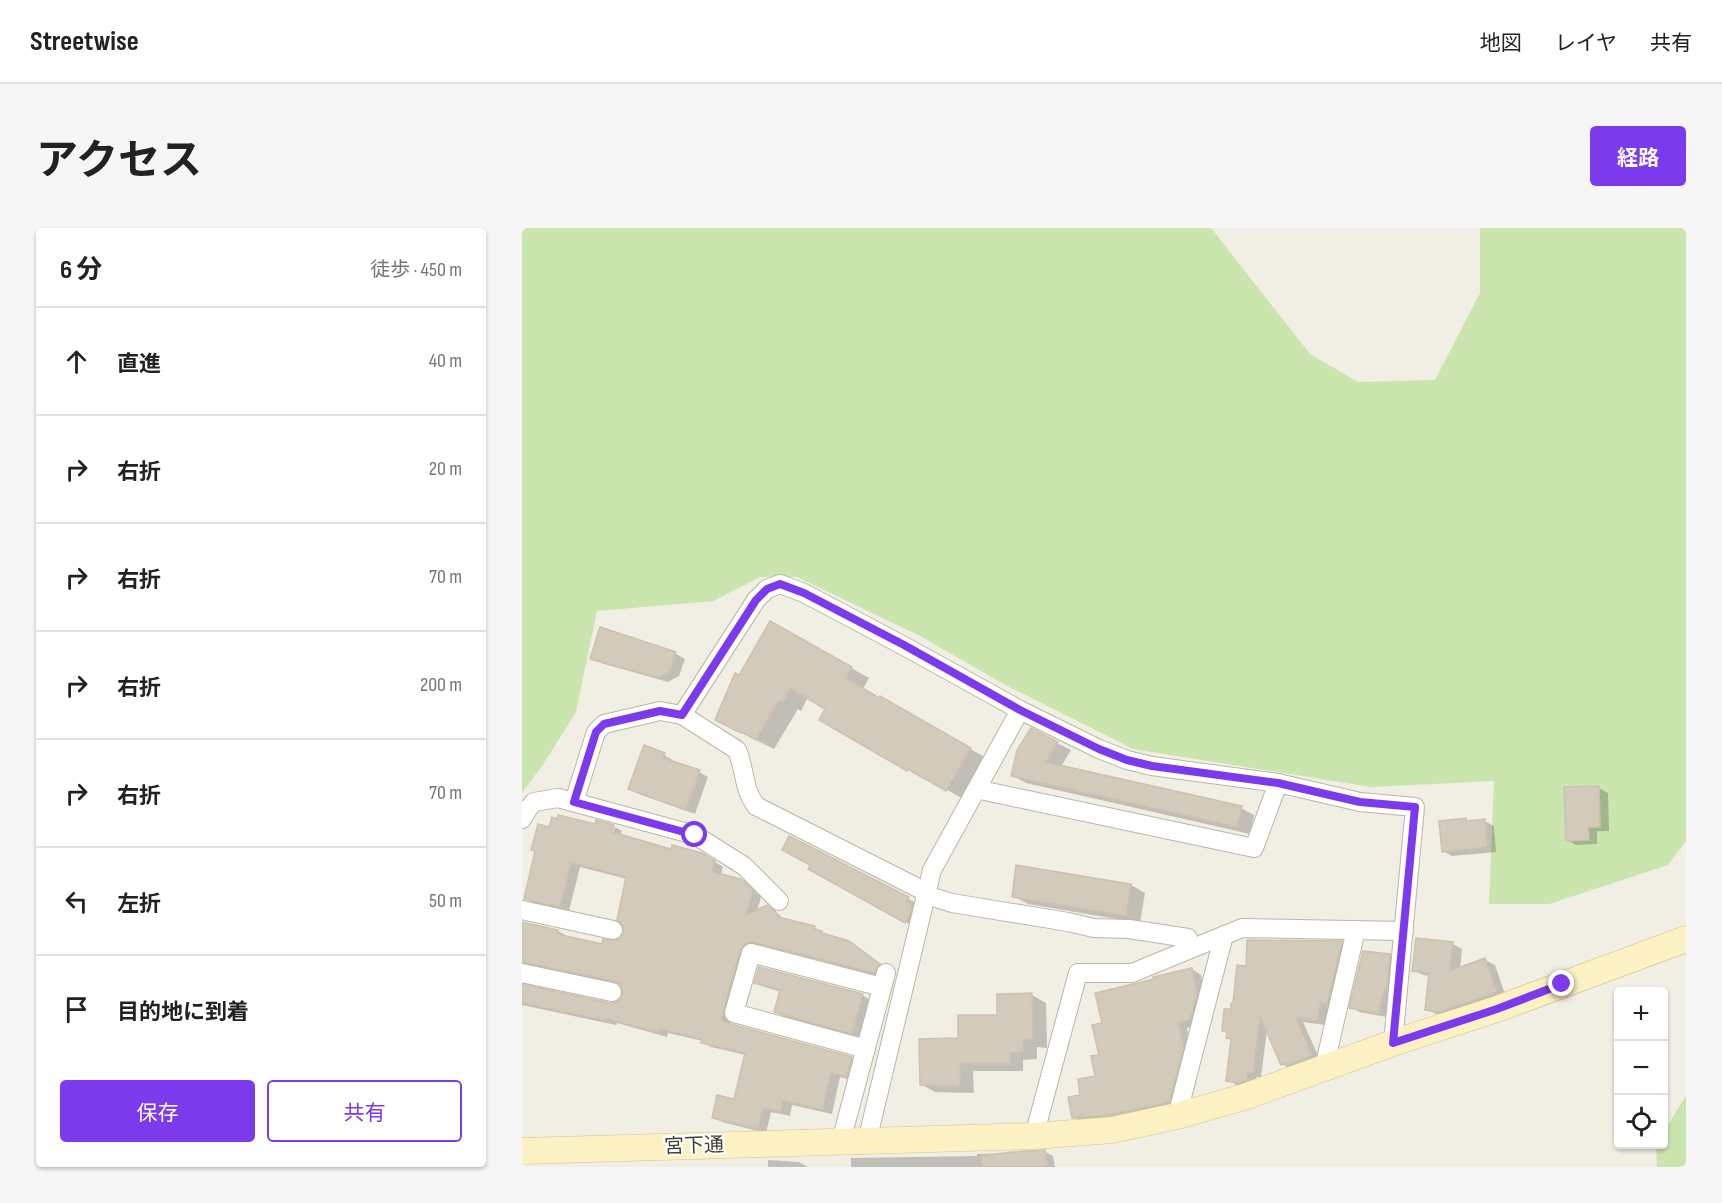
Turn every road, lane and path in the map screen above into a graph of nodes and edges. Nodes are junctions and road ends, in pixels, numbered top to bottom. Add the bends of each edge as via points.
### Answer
1 (1020, 710) junction
2 (682, 715) junction
3 (1278, 783) junction
4 (985, 791) dead end
5 (574, 802) junction
6 (522, 819) edge
7 (926, 893) junction
8 (779, 901) dead end
9 (522, 910) edge
10 (613, 930) dead end
11 (1356, 930) junction
12 (1404, 931) junction
13 (1224, 935) junction
14 (1188, 938) dead end
15 (1686, 939) edge
16 (522, 974) edge
17 (612, 992) dead end
18 (1393, 1043) junction
19 (866, 1048) junction
20 (1324, 1068) junction
21 (1177, 1116) junction
22 (1034, 1136) junction
23 (841, 1141) junction
24 (867, 1141) junction
25 (522, 1151) edge

1 - 2 street via 904,645 780,584 767,589 756,600
1 - 3 street via 1127,760
1 - 7 street via 932,870
2 - 5 street via 660,711 604,724 596,732
2 - 7 street via 737,750 744,780 756,806
3 - 4 street via 1254,848
3 - 12 street via 1360,802 1415,807
5 - 6 street via 558,798 534,802
5 - 8 street via 695,835 744,866
7 - 14 street via 952,903 1094,928
7 - 24 street
9 - 10 street
11 - 12 street
11 - 13 street via 1242,928
11 - 20 street
12 - 18 street
13 - 21 street
13 - 22 street via 1132,973 1078,973
15 - 18 street, 宮下通
16 - 17 street
18 - 20 street, 宮下通
19 - 19 street via 734,1012 751,953 884,980
19 - 23 street
20 - 21 street, 宮下通
21 - 22 street, 宮下通 via 1112,1130
22 - 24 street, 宮下通
23 - 24 street, 宮下通
23 - 25 street, 宮下通

